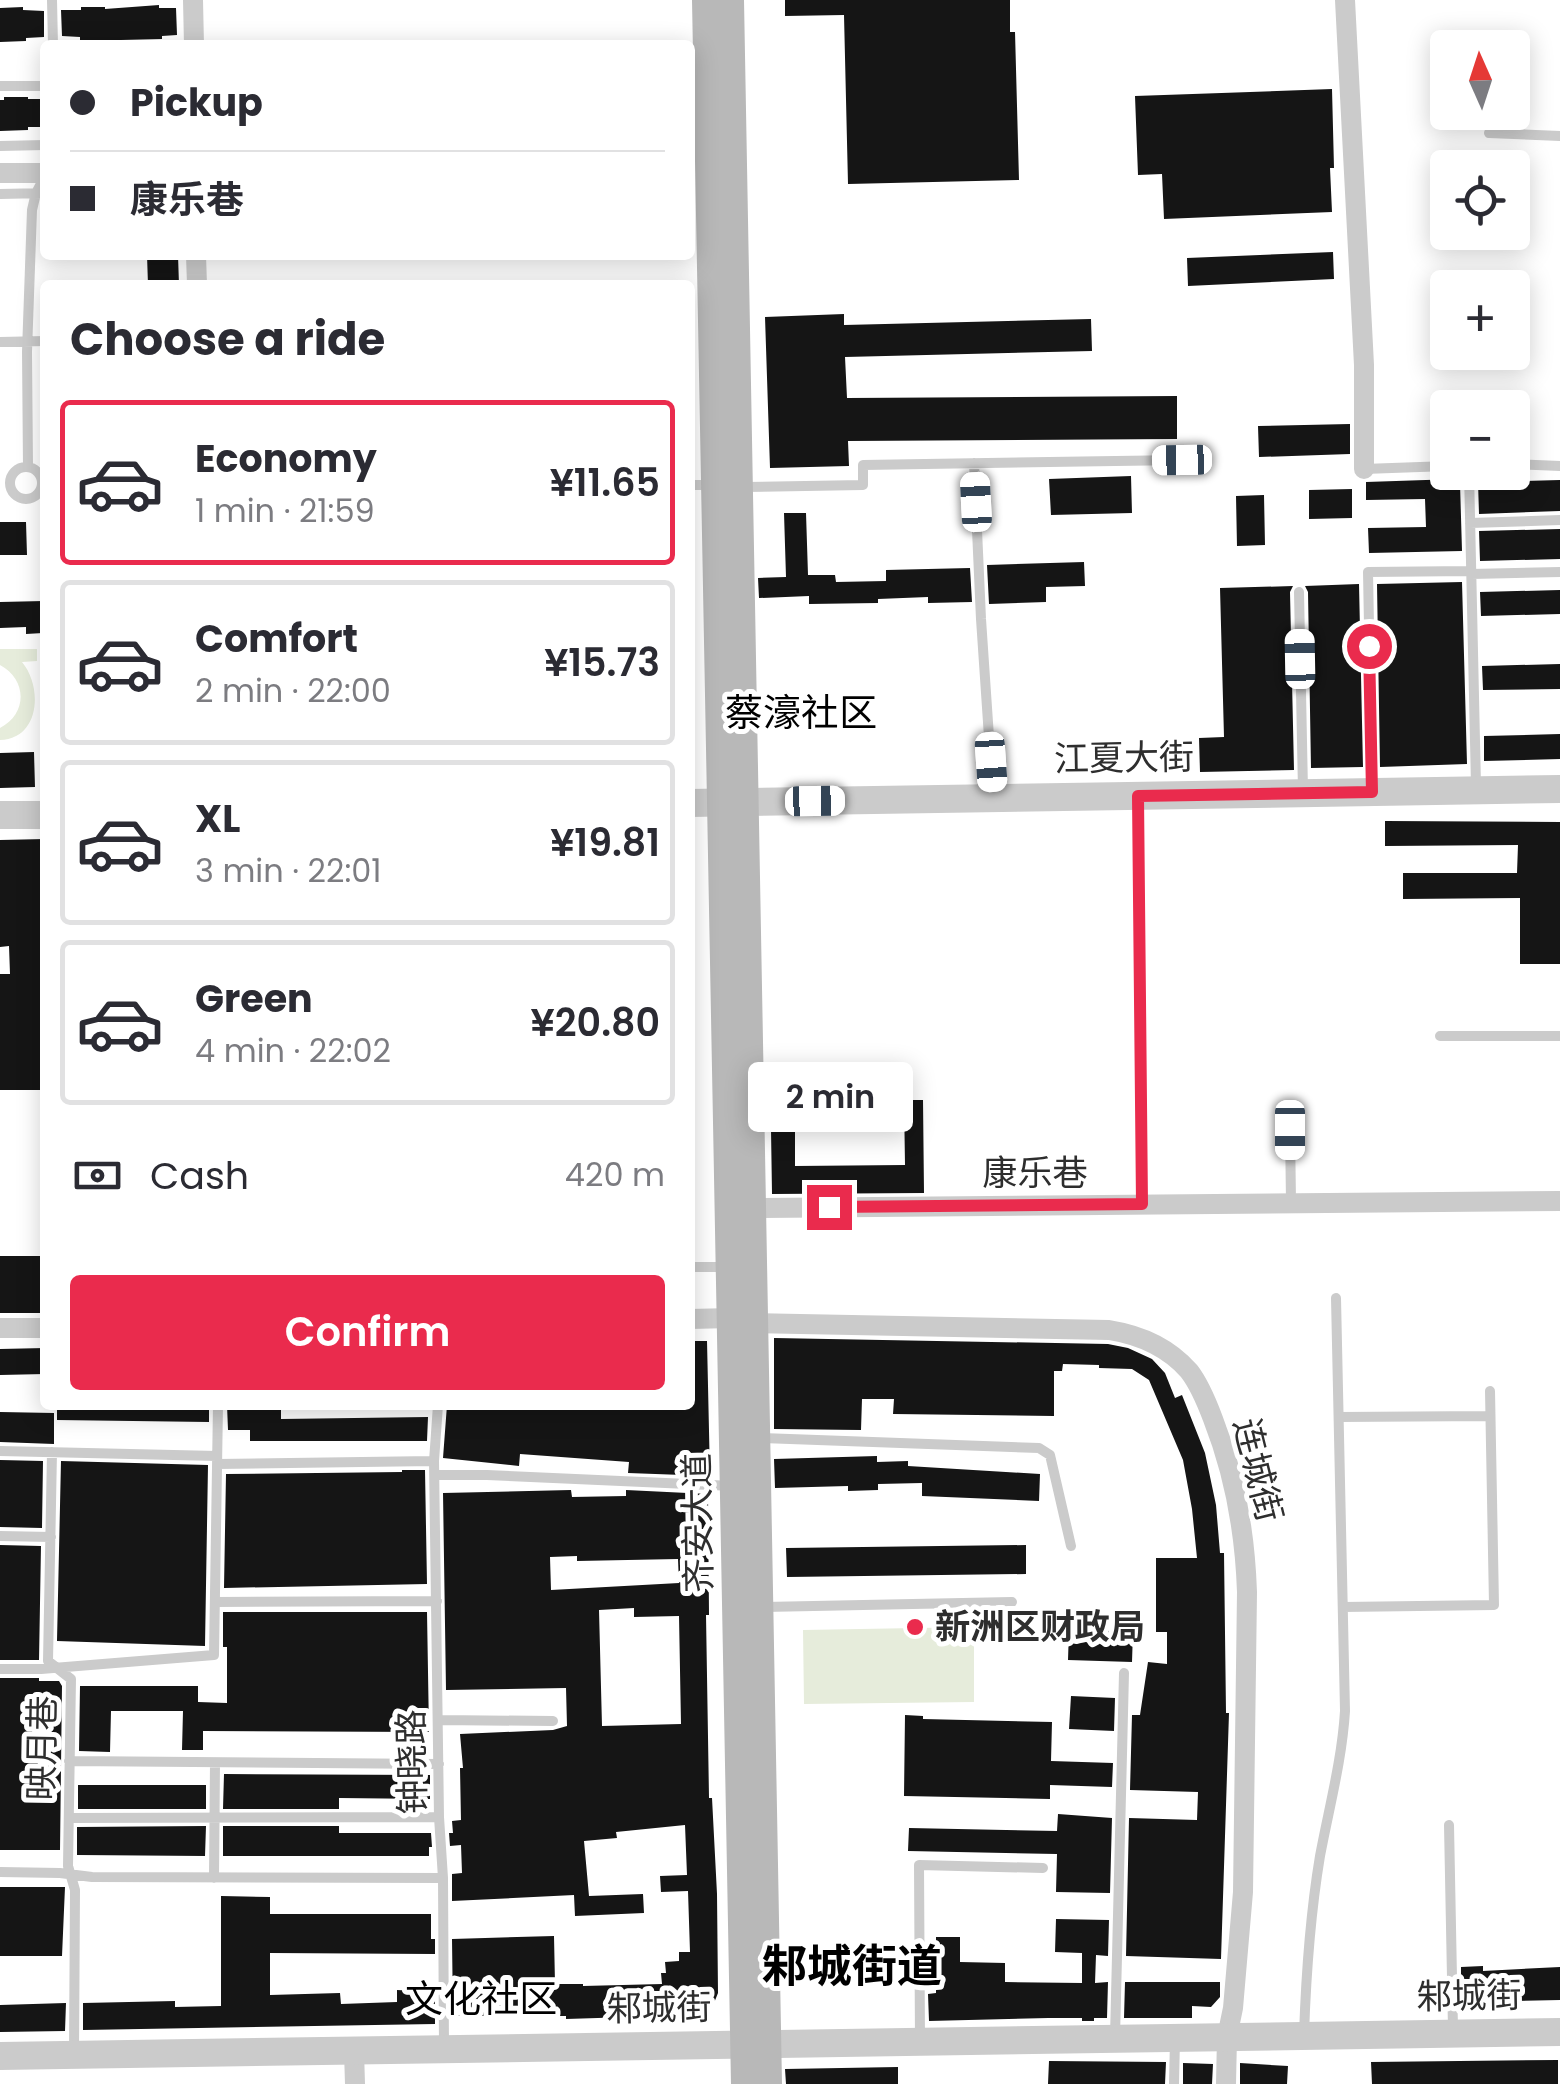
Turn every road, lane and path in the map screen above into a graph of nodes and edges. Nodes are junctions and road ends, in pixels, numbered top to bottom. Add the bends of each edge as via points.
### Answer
1 (52, 0) edge
2 (193, 0) edge
3 (707, 0) edge
4 (728, 0) edge
5 (1346, 0) edge
6 (53, 40) edge
7 (194, 40) edge
8 (0, 86) edge
9 (40, 86) edge
10 (1489, 132) dead end
11 (1560, 136) edge
12 (0, 146) edge
13 (40, 146) edge
14 (700, 169) edge
15 (0, 173) edge
16 (40, 174) edge
17 (40, 193) edge
18 (0, 194) edge
19 (28, 341) junction
20 (40, 341) edge
21 (0, 342) edge
22 (1182, 460) dead end
23 (974, 463) junction
24 (1530, 465) edge
25 (1560, 466) edge
26 (28, 467) junction
27 (1430, 467) edge
28 (1364, 469) joint
29 (40, 474) edge
30 (715, 486) edge
31 (1469, 490) edge
32 (6, 491) edge
33 (40, 491) edge
34 (1560, 520) edge
35 (1470, 523) junction
36 (1471, 572) junction
37 (1560, 572) edge
38 (1300, 592) dead end
39 (1560, 788) edge
40 (1476, 790) junction
41 (1372, 792) junction
42 (1303, 793) junction
43 (1138, 796) junction
44 (994, 798) junction
45 (695, 803) edge
46 (733, 803) junction
47 (0, 815) edge
48 (40, 815) edge
49 (1440, 1036) dead end
50 (1560, 1036) edge
51 (1290, 1130) dead end
52 (1560, 1202) edge
53 (1142, 1204) junction
54 (1291, 1204) junction
55 (751, 1208) junction
56 (731, 1267) junction
57 (695, 1268) edge
58 (1336, 1298) dead end
59 (695, 1318) edge
60 (742, 1321) junction
61 (0, 1328) edge
62 (40, 1328) edge
63 (1490, 1391) dead end
64 (218, 1410) edge
65 (438, 1410) edge
66 (1490, 1416) junction
67 (1339, 1417) junction
68 (755, 1438) junction
69 (0, 1451) edge
70 (52, 1452) junction
71 (217, 1460) junction
72 (434, 1461) junction
73 (434, 1475) junction
74 (735, 1486) junction
75 (0, 1536) edge
76 (50, 1537) junction
77 (1071, 1546) dead end
78 (436, 1601) junction
79 (215, 1602) junction
80 (1012, 1602) dead end
81 (758, 1607) junction
82 (1343, 1608) junction
83 (56, 1668) junction
84 (0, 1670) edge
85 (1124, 1673) dead end
86 (438, 1720) junction
87 (553, 1721) dead end
88 (70, 1762) junction
89 (214, 1763) junction
90 (439, 1764) junction
91 (214, 1817) junction
92 (439, 1817) junction
93 (68, 1818) junction
94 (1449, 1825) dead end
95 (1044, 1868) dead end
96 (0, 1872) edge
97 (70, 1874) junction
98 (214, 1878) junction
99 (443, 1878) junction
100 (1560, 2032) edge
101 (1453, 2034) junction
102 (1304, 2036) junction
103 (1227, 2037) junction
104 (1175, 2038) junction
105 (1115, 2039) junction
106 (920, 2042) junction
107 (756, 2044) junction
108 (444, 2049) junction
109 (354, 2050) junction
110 (74, 2055) junction
111 (0, 2056) edge
112 (354, 2084) edge
113 (746, 2084) edge
114 (767, 2084) edge
115 (1174, 2084) edge
116 (1226, 2084) edge

1 - 6 lane
2 - 7 street
3 - 14 main road, 齐安大道
4 - 30 main road, 齐安大道
5 - 28 street
8 - 9 lane
10 - 11 lane
12 - 13 lane
14 - 30 main road, 齐安大道
15 - 16 street
17 - 18 lane
17 - 19 lane via 32,210
19 - 20 lane
19 - 21 lane
19 - 26 lane
22 - 23 lane
23 - 30 lane via 863,465 863,485
23 - 44 lane
24 - 25 lane
26 - 29 lane
26 - 32 lane via 13,474
27 - 28 lane
30 - 46 main road, 齐安大道
31 - 35 lane
32 - 33 lane via 32,498
34 - 35 lane
35 - 36 lane
36 - 37 lane
36 - 40 lane
36 - 41 lane via 1368,572
38 - 42 lane
39 - 40 street, 江夏大街
40 - 41 street, 江夏大街
41 - 42 street, 江夏大街
42 - 43 street, 江夏大街
43 - 44 street, 江夏大街
43 - 53 lane
44 - 46 street, 江夏大街
45 - 46 street, 江夏大街
46 - 55 main road, 齐安大道
46 - 56 main road, 齐安大道
47 - 48 street
49 - 50 lane
51 - 54 lane
52 - 54 street, 康乐巷
53 - 54 street, 康乐巷
53 - 55 street, 康乐巷
55 - 60 main road, 齐安大道
56 - 57 lane
56 - 60 main road, 齐安大道
58 - 67 lane
59 - 60 street, 连城街
60 - 68 main road, 齐安大道
60 - 74 main road, 齐安大道
60 - 103 street, 连城街 via 1125,1332 1156,1344 1198,1384 1227,1458 1246,1562 1243,1892
61 - 62 street
63 - 66 lane
64 - 71 lane
65 - 72 lane, 钟晓路
66 - 67 lane
66 - 82 lane via 1494,1604
67 - 82 lane
68 - 77 lane via 1039,1448 1050,1455
68 - 81 main road, 齐安大道
69 - 70 lane
70 - 71 lane
70 - 76 lane, 映月巷
71 - 72 lane
71 - 79 lane
72 - 73 lane, 钟晓路
73 - 74 lane
73 - 78 lane, 钟晓路
74 - 107 main road, 齐安大道
75 - 76 lane
76 - 83 lane, 映月巷 via 48,1661
78 - 79 lane
78 - 86 lane, 钟晓路
79 - 83 lane via 214,1655
80 - 81 lane
81 - 107 main road, 齐安大道
82 - 102 lane via 1343,1744 1308,1945
83 - 84 lane
83 - 88 lane, 映月巷 via 71,1680
85 - 105 lane
86 - 87 lane
86 - 90 lane, 钟晓路
88 - 89 lane
88 - 93 lane, 映月巷
89 - 90 lane
89 - 91 lane
90 - 92 lane, 钟晓路
91 - 92 lane
91 - 93 lane
91 - 98 lane
92 - 99 lane, 钟晓路
93 - 97 lane, 映月巷
94 - 101 lane
95 - 106 lane via 919,1865
96 - 97 lane
97 - 98 lane
97 - 110 lane, 映月巷 via 76,1890
98 - 99 lane
99 - 108 lane, 钟晓路
100 - 101 street, 邾城街
101 - 102 street, 邾城街
102 - 103 street, 邾城街
103 - 104 street, 邾城街
103 - 116 street, 连城街
104 - 105 street, 邾城街
104 - 115 lane
105 - 106 street, 邾城街
106 - 107 street, 邾城街
107 - 108 street, 邾城街
107 - 113 main road, 齐安大道
107 - 114 main road, 齐安大道
108 - 109 street, 邾城街
109 - 110 street, 邾城街
109 - 112 street
110 - 111 street, 邾城街

